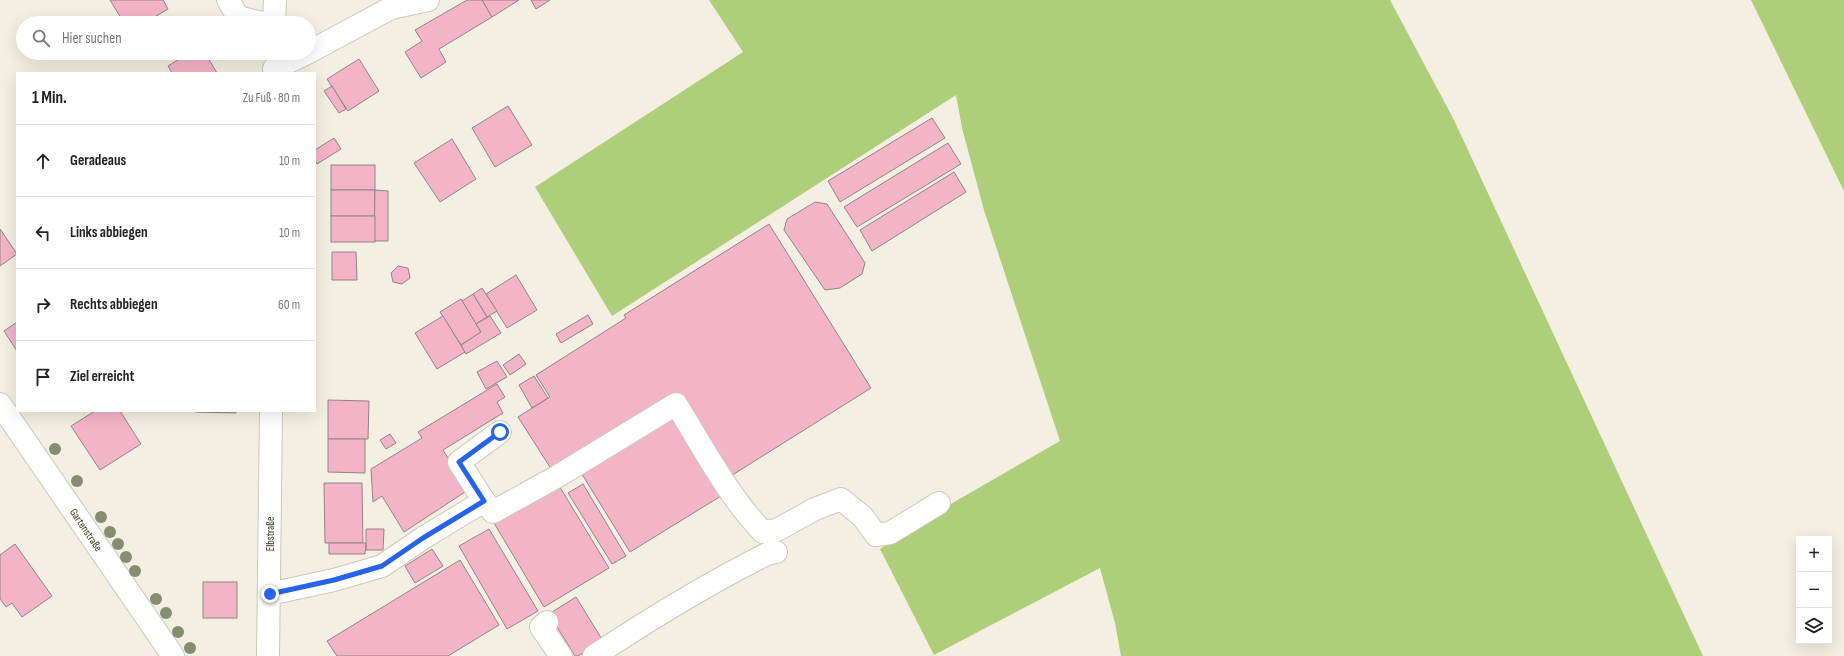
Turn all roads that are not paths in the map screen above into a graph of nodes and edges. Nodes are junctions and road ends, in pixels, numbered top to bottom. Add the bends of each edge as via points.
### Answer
1 (228, 0) edge
2 (275, 0) edge
3 (428, 0) edge
4 (237, 16) edge
5 (274, 16) edge
6 (316, 49) edge
7 (288, 60) edge
8 (274, 65) edge
9 (0, 404) edge
10 (271, 412) edge
11 (500, 432) dead end
12 (484, 501) junction
13 (939, 503) dead end
14 (776, 552) dead end
15 (270, 594) junction
16 (547, 622) dead end
17 (173, 656) edge
18 (268, 656) edge
19 (561, 656) edge
20 (594, 656) edge

1 - 4 street
2 - 5 street
3 - 6 street via 391,8
7 - 8 street
9 - 17 street, Gartenstraße
10 - 15 street, Elbstraße
11 - 12 street via 459,462
12 - 13 street via 493,512 558,476 676,404 731,492 750,519 763,532 776,530 815,509 841,499 863,517 876,535 890,534
12 - 15 street via 382,566
14 - 20 street via 717,579
15 - 18 street, Elbstraße
16 - 19 street via 541,627

